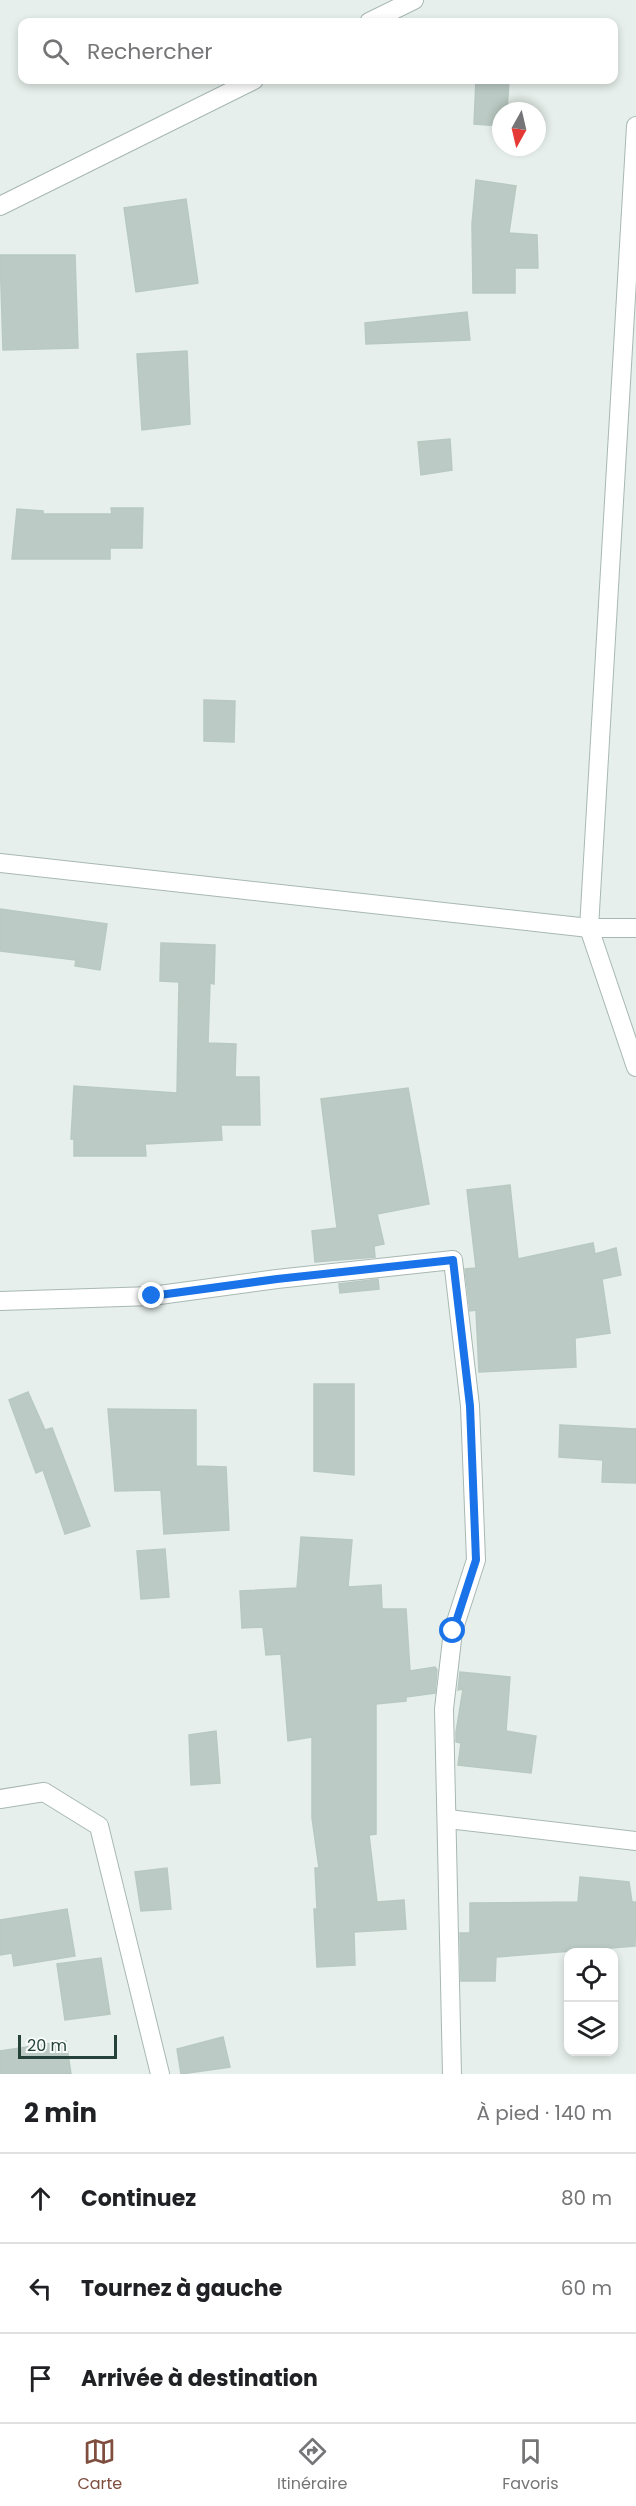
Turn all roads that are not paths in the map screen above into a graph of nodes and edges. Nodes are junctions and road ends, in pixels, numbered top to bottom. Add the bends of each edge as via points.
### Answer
1 (414, 0) edge
2 (377, 18) edge
3 (246, 84) edge
4 (636, 126) edge
5 (0, 206) edge
6 (0, 863) edge
7 (589, 928) junction
8 (636, 928) edge
9 (636, 1067) edge
10 (0, 1301) edge
11 (0, 1799) edge
12 (448, 1819) junction
13 (636, 1841) edge
14 (160, 2074) edge
15 (452, 2074) edge

1 - 2 street
3 - 5 street
4 - 7 street
6 - 7 street
7 - 8 street
7 - 9 street
10 - 12 street via 152,1296 453,1260 470,1406 476,1560 453,1631 444,1709
11 - 14 street via 44,1792 99,1826
12 - 13 street
12 - 15 street

